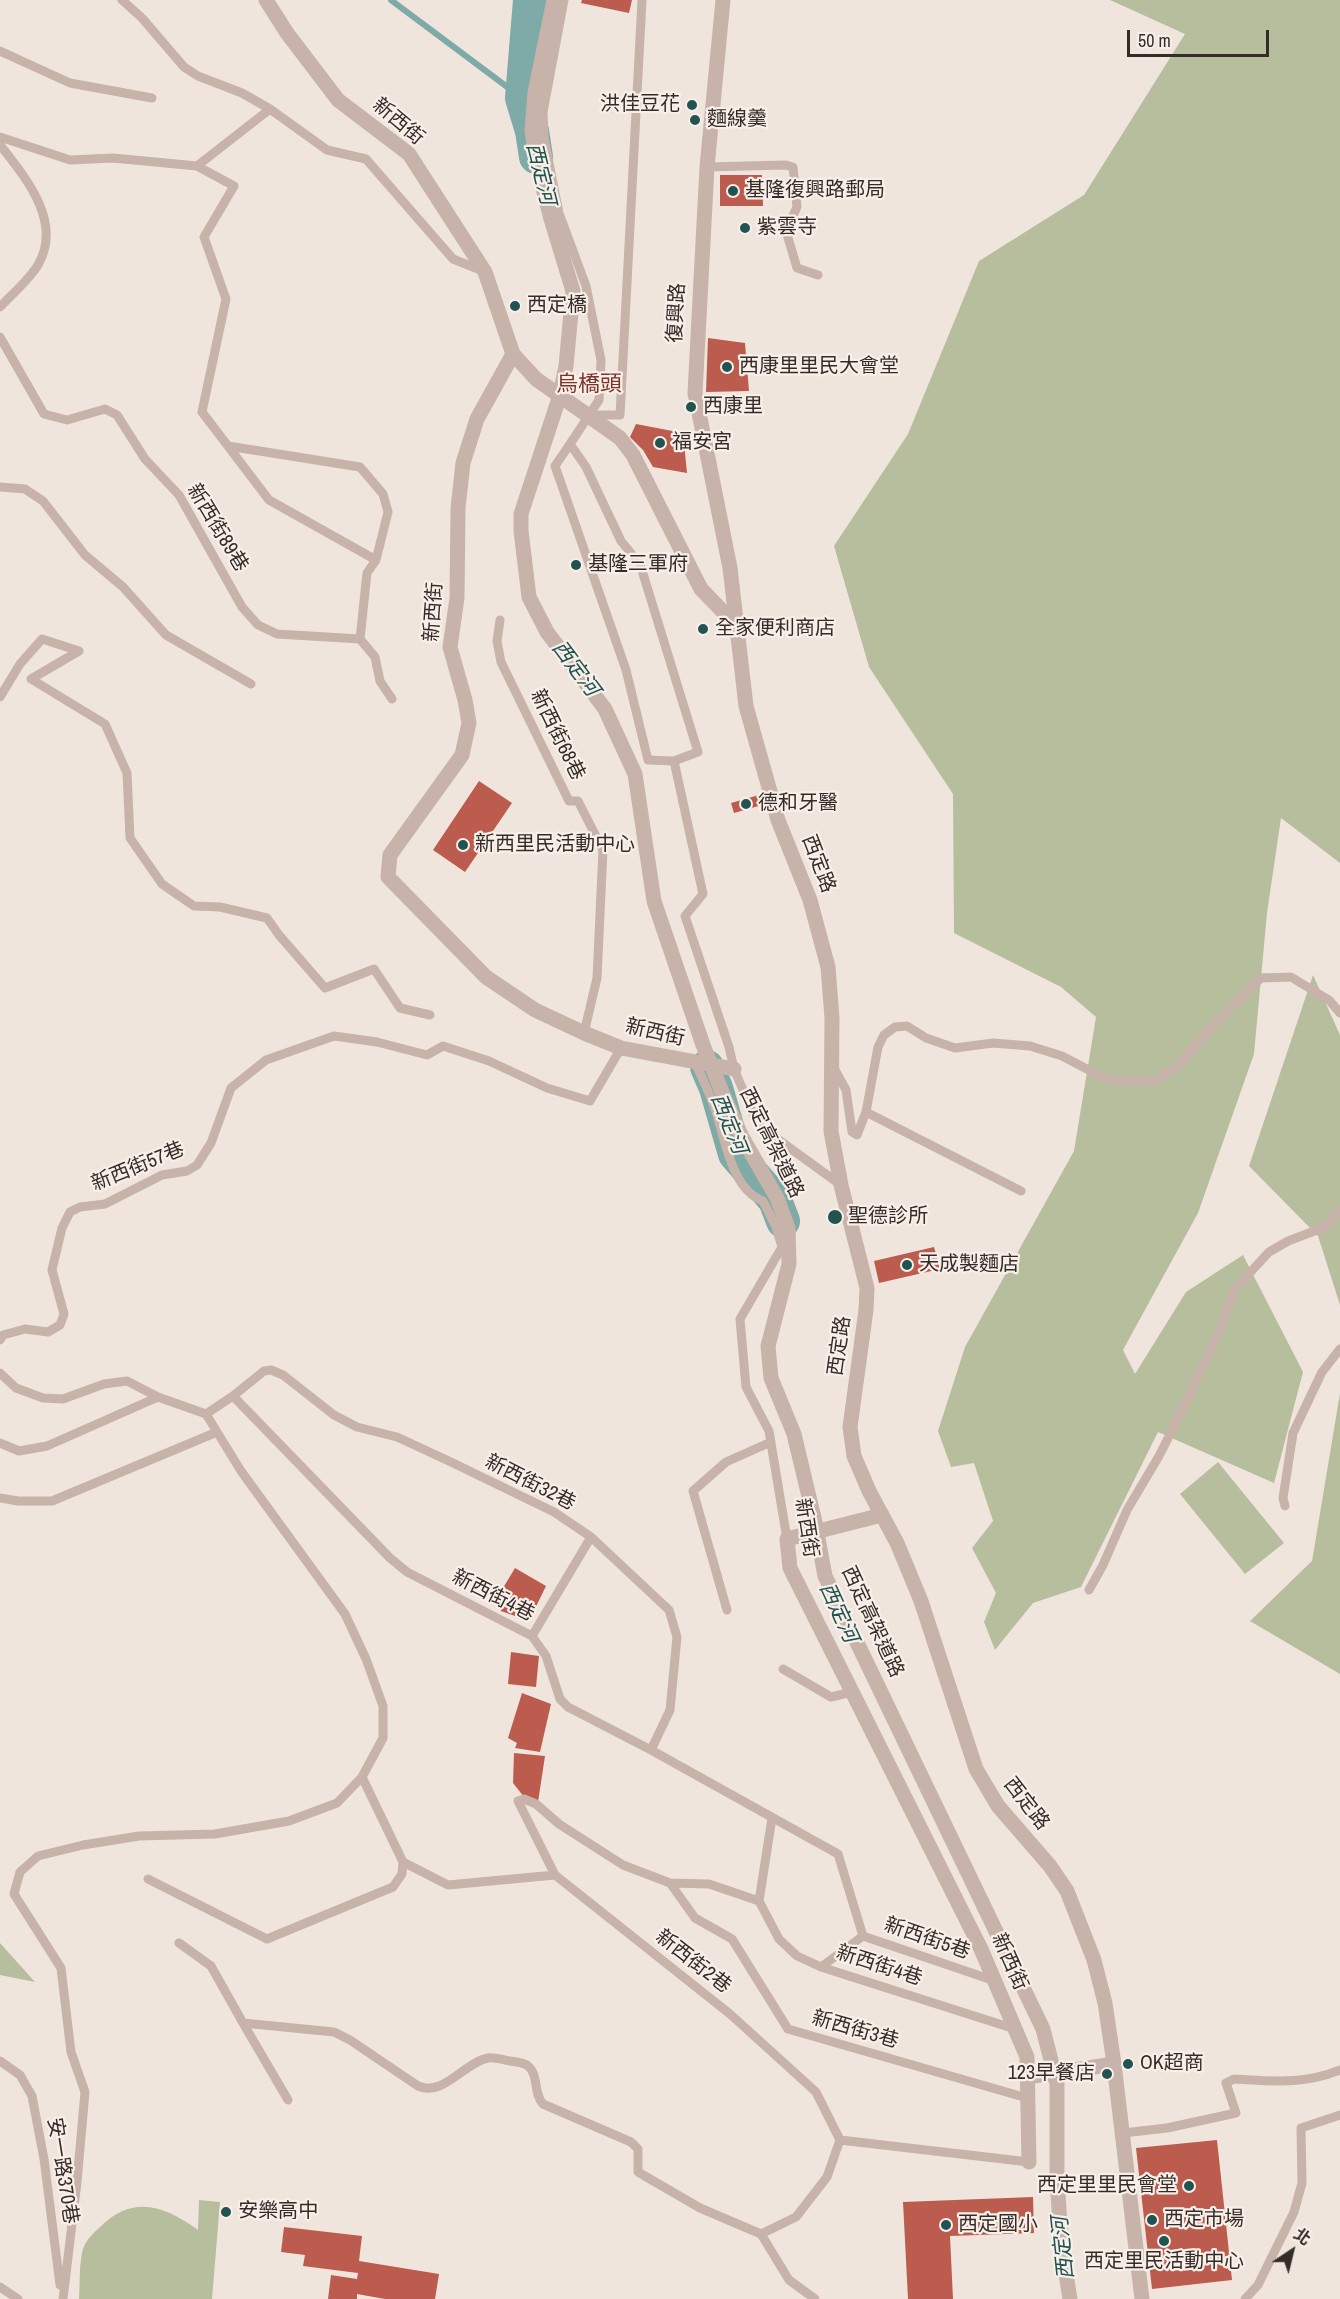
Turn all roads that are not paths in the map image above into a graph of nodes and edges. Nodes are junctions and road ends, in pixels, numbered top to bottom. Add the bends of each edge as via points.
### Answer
1 (122, 0) edge
2 (266, 0) edge
3 (554, 0) edge
4 (564, 0) edge
5 (642, 0) edge
6 (723, 0) edge
7 (0, 51) edge
8 (152, 98) dead end
9 (270, 109) junction
10 (0, 137) edge
11 (0, 145) edge
12 (197, 166) junction
13 (707, 167) junction
14 (485, 272) junction
15 (818, 275) dead end
16 (0, 307) edge
17 (0, 337) edge
18 (513, 354) junction
19 (560, 395) junction
20 (584, 411) junction
21 (570, 444) junction
22 (228, 446) junction
23 (0, 487) edge
24 (376, 560) junction
25 (500, 620) dead end
26 (737, 626) junction
27 (360, 639) junction
28 (251, 684) dead end
29 (0, 697) edge
30 (392, 699) dead end
31 (674, 761) junction
32 (1340, 1013) edge
33 (430, 1015) dead end
34 (584, 1034) junction
35 (621, 1048) junction
36 (830, 1060) junction
37 (696, 1064) junction
38 (734, 1069) junction
39 (866, 1112) junction
40 (841, 1185) junction
41 (1021, 1191) dead end
42 (1340, 1210) edge
43 (0, 1340) edge
44 (1340, 1348) edge
45 (0, 1374) edge
46 (233, 1396) junction
47 (158, 1397) junction
48 (206, 1414) junction
49 (217, 1432) junction
50 (771, 1442) junction
51 (0, 1443) edge
52 (0, 1498) edge
53 (1285, 1506) dead end
54 (882, 1515) junction
55 (591, 1536) junction
56 (788, 1539) junction
57 (1089, 1590) dead end
58 (727, 1610) dead end
59 (532, 1635) junction
60 (783, 1669) dead end
61 (852, 1692) junction
62 (651, 1750) junction
63 (362, 1777) junction
64 (772, 1818) junction
65 (403, 1862) junction
66 (555, 1875) junction
67 (148, 1879) dead end
68 (670, 1883) junction
69 (759, 1901) junction
70 (863, 1936) junction
71 (179, 1942) dead end
72 (821, 1967) junction
73 (995, 1981) junction
74 (243, 2023) junction
75 (1015, 2029) junction
76 (0, 2061) edge
77 (1114, 2064) junction
78 (1340, 2070) edge
79 (1027, 2077) junction
80 (1028, 2098) junction
81 (288, 2100) dead end
82 (1340, 2115) edge
83 (1123, 2133) junction
84 (840, 2140) junction
85 (1029, 2162) joint
86 (761, 2235) junction
87 (0, 2287) edge
88 (18, 2299) edge
89 (62, 2299) edge
90 (815, 2299) edge
91 (1070, 2299) edge
92 (1142, 2299) edge
93 (1245, 2299) edge

1 - 9 lane via 184,67
2 - 14 street, 新西街 via 286,33 338,100 409,153
3 - 19 street, 西定高架道路 via 535,92 532,131 537,165 573,291
4 - 20 lane via 543,112 544,138 559,213 586,285 601,360 599,400
5 - 20 lane via 620,415
6 - 13 street, 復興路
7 - 8 lane via 70,83
9 - 12 lane
9 - 14 lane via 327,150 366,159 453,259
10 - 12 lane via 70,160 113,158
11 - 16 lane via 44,214 47,243 36,268
12 - 22 lane via 234,186 204,237 226,299 202,412
13 - 15 lane via 794,167 797,207 786,231 797,268
13 - 26 street, 復興路 via 695,393 730,568
14 - 18 street, 新西街
17 - 27 lane, 新西街89巷 via 44,414 67,420 105,409 117,415 145,459 179,495 242,607 258,626 276,634
18 - 19 street, 新西街 via 536,379
18 - 34 street, 新西街 via 477,418 463,463 457,598 450,647 469,723 462,755 390,855 388,877 486,977 535,1010
19 - 20 street
19 - 91 street, 西定高架道路, bridge via 521,514 529,597 547,632 605,709 635,774 654,901 722,1092 777,1198 788,1228 789,1264 768,1346 771,1378 794,1434 825,1576 1042,2029 1057,2084 1061,2243
20 - 21 lane
20 - 26 street via 620,438 633,455 701,589
21 - 31 lane via 555,466 626,669 648,760
21 - 31 lane via 586,467 621,541 640,564 698,752
22 - 24 lane via 269,500
22 - 24 lane via 360,467 383,494 388,512
23 - 28 lane via 25,489 43,501 85,555 123,587 166,635
24 - 27 lane via 367,573
25 - 34 lane, 新西街68巷 via 497,641 501,662 569,801 578,801 603,850 597,978
26 - 36 street, 西定路 via 746,706 778,820 810,900 828,967
27 - 30 lane via 375,657 380,681
29 - 33 lane via 20,664 42,639 80,651 31,679 105,724 128,773 130,838 162,884 194,906 220,907 267,918 325,988 374,969 400,1008
31 - 38 lane via 703,894 685,916
32 - 39 lane via 1329,1000 1291,977 1261,978 1177,1066 1154,1081 1108,1080 1062,1056 1030,1046 993,1043 954,1048 907,1026 895,1027 884,1035 878,1047
34 - 35 street, 新西街
35 - 37 street, 新西街
35 - 43 lane, 新西街57巷 via 590,1101 443,1046 426,1055 334,1036 266,1060 231,1088 211,1143 197,1165 187,1171 162,1175 105,1204 70,1212 52,1270 64,1314 60,1324 48,1332 25,1329 3,1335
36 - 39 lane via 846,1090 852,1132 857,1135
36 - 40 street, 西定路 via 831,1131
37 - 38 street
37 - 50 lane, 新西街 via 715,1108 728,1158 752,1197 763,1201 782,1247 740,1319 746,1387 770,1431
38 - 40 lane via 758,1125
39 - 41 lane
40 - 54 street, 西定路 via 867,1288 851,1442
42 - 57 lane via 1325,1227 1269,1252 1234,1290 1189,1397
44 - 53 lane via 1322,1372 1293,1433
45 - 47 lane via 16,1388 43,1398 63,1399 104,1384 127,1381
46 - 48 lane
46 - 55 lane, 新西街32巷 via 264,1371 271,1370 357,1427 397,1437 430,1452 554,1512
46 - 59 lane, 新西街4巷 via 407,1572
47 - 48 lane
47 - 51 lane via 47,1446 19,1450
48 - 49 lane
49 - 52 lane via 52,1501
49 - 63 lane via 345,1614 366,1659 383,1706 383,1738
50 - 56 lane, 新西街
50 - 58 lane via 726,1462 693,1491
54 - 56 street
54 - 77 street, 西定路 via 921,1600 976,1769 998,1806 1050,1866 1079,1918 1105,2003
55 - 59 lane
55 - 62 lane, 新西街32巷 via 669,1610 677,1637 670,1710
56 - 61 street, 新西街 via 790,1568
59 - 62 lane, 新西街4巷 via 546,1656 560,1699 568,1707
60 - 61 lane via 831,1697
61 - 73 street, 新西街
62 - 64 lane, 新西街4巷
63 - 65 lane
63 - 89 lane via 337,1803 289,1821 215,1834 139,1836 83,1845 38,1856 20,1872 14,1894 61,1968 71,2052 85,2092
64 - 69 lane
64 - 70 lane, 新西街4巷 via 838,1854
65 - 66 lane via 448,1885
65 - 67 lane via 402,1874 393,1887 267,1939
66 - 68 lane, 新西街2巷 via 518,1801 536,1804 559,1824 623,1865
66 - 84 lane, 新西街2巷 via 730,2014 816,2092
68 - 69 lane via 709,1884
68 - 80 lane, 新西街3巷 via 695,1918 732,1939 788,2029
69 - 72 lane, 新西街4巷 via 779,1939 797,1956
70 - 72 lane, 新西街5巷
70 - 73 lane, 新西街5巷
71 - 74 lane via 211,1966
72 - 75 lane, 新西街4巷
73 - 75 street, 新西街
74 - 81 lane
74 - 86 lane via 334,2032 428,2090 489,2057 526,2064 532,2071 537,2098 543,2104 630,2142 638,2149 638,2172 700,2208
75 - 79 street, 新西街 via 1027,2057
76 - 89 lane, 安一路370巷 via 20,2075 32,2096
77 - 79 street
77 - 83 street, 西定路
78 - 83 lane via 1289,2082 1234,2079 1226,2084 1236,2113
79 - 80 street, 新西街
80 - 85 street, 新西街
82 - 93 lane via 1301,2128 1302,2183 1294,2212 1258,2285
83 - 92 street, 西定路
84 - 85 lane
84 - 86 lane via 827,2178 796,2217
86 - 90 lane via 789,2280
87 - 88 lane

